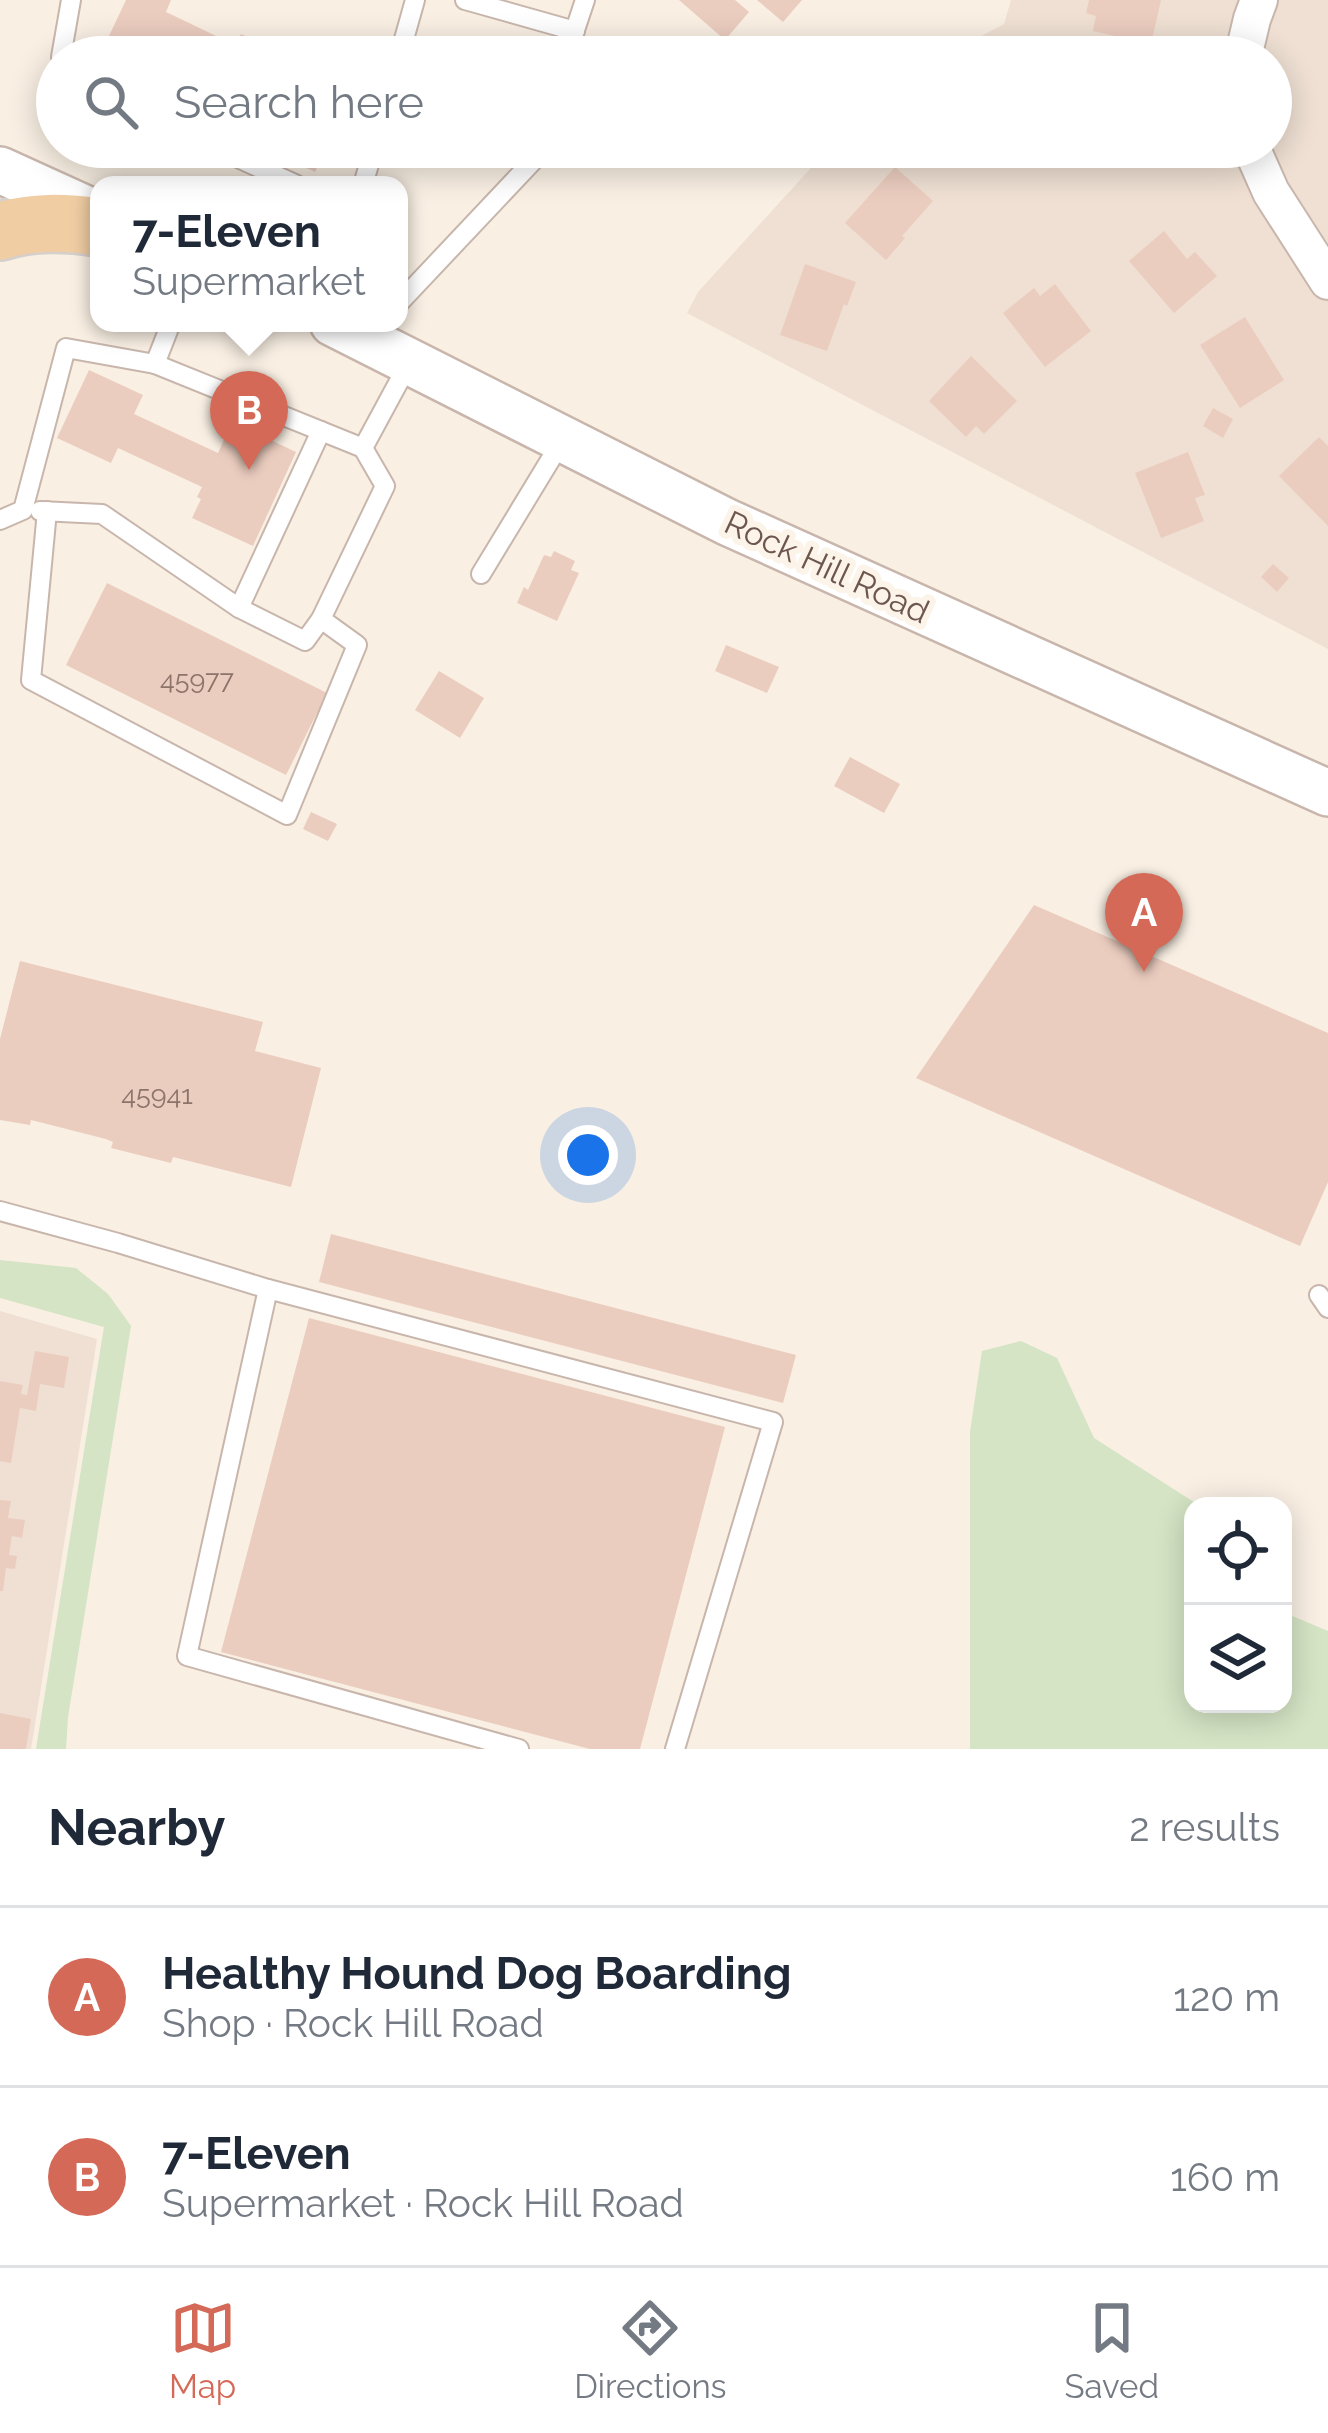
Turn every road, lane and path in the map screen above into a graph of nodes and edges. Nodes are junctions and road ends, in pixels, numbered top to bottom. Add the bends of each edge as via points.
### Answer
1 (71, 0) edge
2 (415, 0) edge
3 (465, 0) edge
4 (585, 0) edge
5 (1259, 0) edge
6 (574, 31) junction
7 (65, 36) edge
8 (405, 36) edge
9 (572, 36) edge
10 (1248, 36) edge
11 (526, 168) edge
12 (1260, 168) edge
13 (0, 170) edge
14 (90, 211) edge
15 (90, 226) edge
16 (0, 231) edge
17 (1328, 280) edge
18 (408, 294) edge
19 (168, 332) edge
20 (366, 332) edge
21 (410, 361) junction
22 (155, 364) junction
23 (321, 431) junction
24 (563, 439) junction
25 (363, 448) junction
26 (23, 510) junction
27 (47, 512) junction
28 (0, 520) edge
29 (481, 574) dead end
30 (239, 608) junction
31 (321, 619) junction
32 (1328, 793) edge
33 (0, 1211) edge
34 (268, 1289) junction
35 (519, 1749) edge
36 (675, 1749) edge

1 - 7 lane
2 - 8 lane
3 - 6 lane
4 - 6 lane
5 - 10 street
6 - 9 lane
11 - 18 lane
12 - 17 street
13 - 14 street
15 - 16 main road
19 - 22 lane
20 - 21 street, Rock Hill Road
21 - 24 street, Rock Hill Road
21 - 25 lane
22 - 23 lane
22 - 26 lane via 66,348
23 - 25 lane
23 - 30 lane
24 - 29 lane
24 - 32 street, Rock Hill Road via 727,522
25 - 31 lane via 386,487
26 - 27 lane
26 - 28 lane
27 - 30 lane via 102,514
27 - 31 lane via 31,680 287,814 357,645
30 - 31 lane via 305,641
33 - 34 lane
34 - 35 lane via 187,1656
34 - 36 lane via 773,1422

